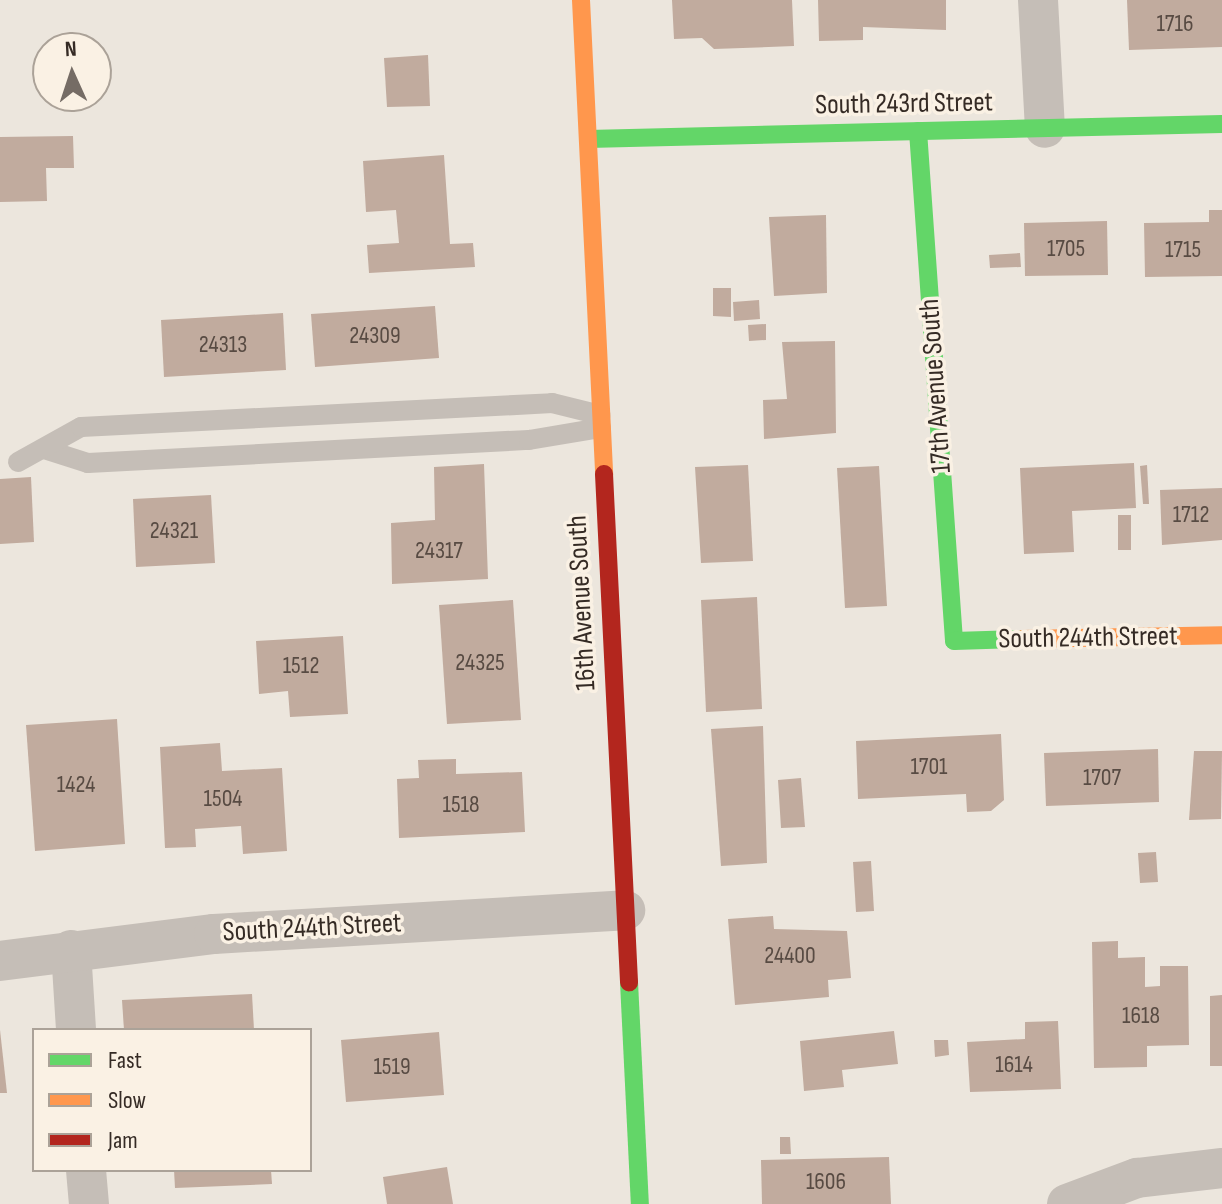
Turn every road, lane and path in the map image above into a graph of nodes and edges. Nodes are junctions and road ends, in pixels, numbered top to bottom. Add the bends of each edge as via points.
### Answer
1 (581, 0) edge
2 (1038, 0) edge
3 (1222, 124) edge
4 (1045, 128) junction
5 (918, 131) junction
6 (588, 139) junction
7 (601, 421) junction
8 (44, 449) junction
9 (18, 462) dead end
10 (1222, 635) edge
11 (954, 641) joint
12 (625, 910) junction
13 (71, 950) junction
14 (0, 961) edge
15 (76, 1028) edge
16 (1222, 1168) edge
17 (86, 1172) edge
18 (89, 1204) edge
19 (640, 1204) edge
20 (1067, 1204) edge

1 - 6 street, 16th Avenue South
2 - 4 street
3 - 4 street, South 243rd Street
4 - 5 street, South 243rd Street
5 - 6 street, South 243rd Street
5 - 11 street, 17th Avenue South
6 - 7 street, 16th Avenue South
7 - 8 lane via 529,440 88,463
7 - 8 lane via 552,403 81,427
7 - 12 street, 16th Avenue South
8 - 9 lane
10 - 11 street, South 244th Street
12 - 13 street, South 244th Street via 214,934
12 - 19 street, 16th Avenue South
13 - 14 street, South 244th Street
13 - 15 street
16 - 20 street via 1137,1178
17 - 18 street

